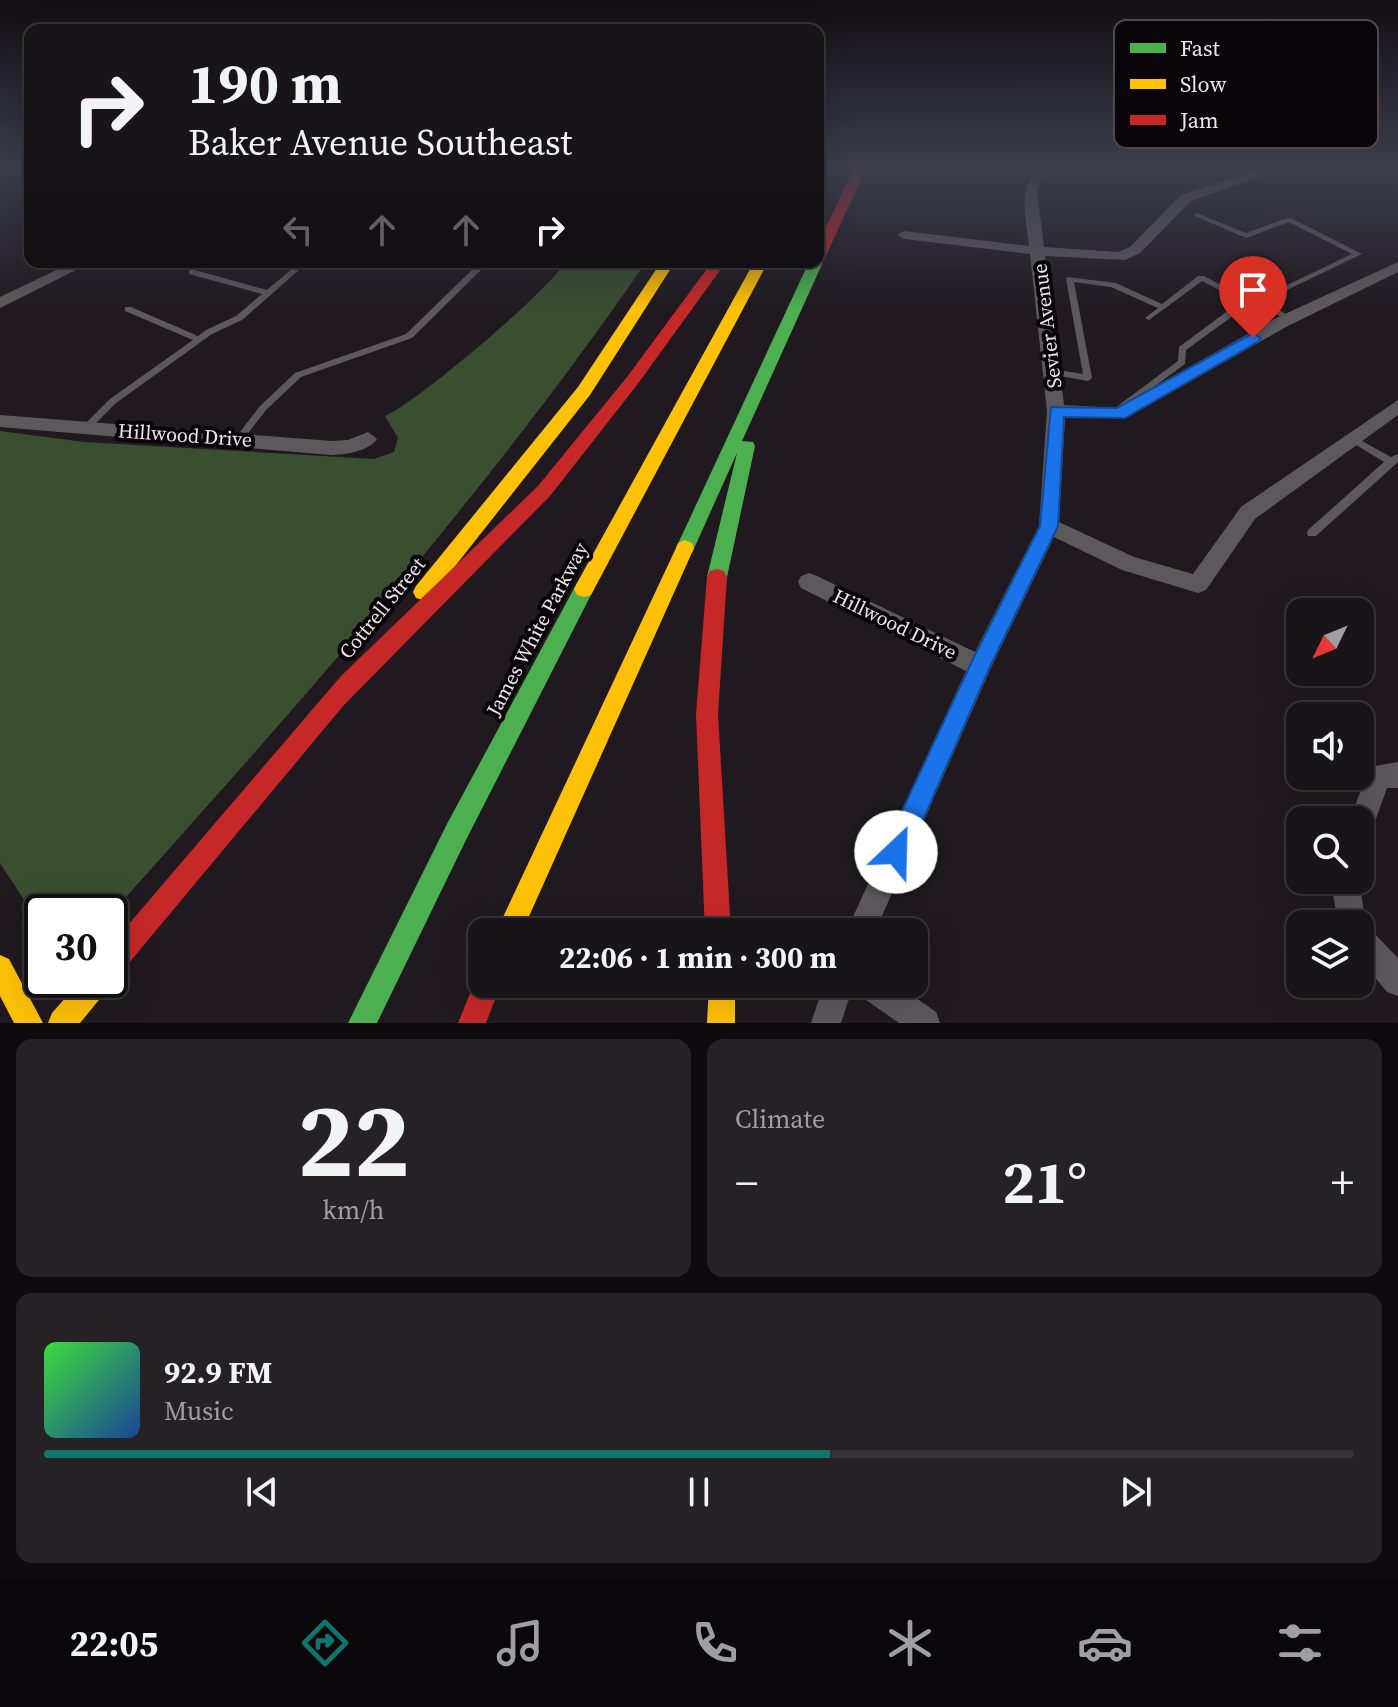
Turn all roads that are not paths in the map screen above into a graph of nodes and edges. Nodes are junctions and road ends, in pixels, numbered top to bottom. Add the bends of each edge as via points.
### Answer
1 (839, 214) edge
2 (1033, 214) edge
3 (1170, 214) edge
4 (1197, 215) dead end
5 (904, 235) dead end
6 (824, 245) edge
7 (1038, 251) junction
8 (1398, 266) edge
9 (73, 268) edge
10 (297, 268) edge
11 (479, 268) edge
12 (665, 268) edge
13 (715, 268) edge
14 (758, 268) edge
15 (813, 268) edge
16 (192, 272) dead end
17 (268, 293) junction
18 (1258, 301) junction
19 (1245, 302) junction
20 (0, 303) edge
21 (1163, 307) junction
22 (128, 309) dead end
23 (1149, 318) dead end
24 (1288, 319) junction
25 (199, 339) junction
26 (1052, 372) junction
27 (763, 377) junction
28 (1398, 406) edge
29 (1056, 411) junction
30 (1109, 416) junction
31 (0, 421) edge
32 (87, 427) junction
33 (1351, 438) junction
34 (239, 439) junction
35 (368, 439) dead end
36 (1395, 460) edge
37 (1049, 526) junction
38 (1312, 533) dead end
39 (809, 582) dead end
40 (980, 666) junction
41 (338, 697) junction
42 (1398, 775) edge
43 (1368, 806) edge
44 (515, 918) edge
45 (717, 918) edge
46 (866, 918) edge
47 (128, 945) edge
48 (1374, 953) edge
49 (0, 968) edge
50 (1398, 981) edge
51 (84, 998) edge
52 (482, 998) edge
53 (722, 998) edge
54 (834, 998) edge
55 (890, 998) edge
56 (29, 1023) edge
57 (62, 1023) edge
58 (362, 1023) edge
59 (472, 1023) edge
60 (721, 1023) edge
61 (826, 1023) edge
62 (925, 1023) edge

1 - 6 main road
2 - 7 street, Sevier Avenue
3 - 7 street via 1120,257
4 - 18 lane via 1246,236 1289,219 1358,254
5 - 7 street
7 - 26 street, Sevier Avenue
8 - 24 street
9 - 20 street
10 - 17 lane
11 - 34 lane via 409,336 298,375
12 - 41 main road, Cottrell Street via 557,427
13 - 41 main road via 544,491
14 - 58 main road, James White Parkway via 613,531 438,865
15 - 27 main road
16 - 17 lane
17 - 25 lane via 239,318
18 - 19 lane
18 - 24 lane
19 - 21 lane via 1201,278
19 - 30 lane via 1182,349 1182,362
21 - 23 lane
21 - 26 lane via 1113,285 1070,279 1088,378
22 - 25 lane
24 - 30 street
25 - 32 lane via 113,401
26 - 29 street, Sevier Avenue
27 - 44 main road
27 - 45 main road via 717,583 710,661 710,824
28 - 33 street
29 - 30 street
29 - 37 street, Sevier Avenue
31 - 32 street, Hillwood Drive
32 - 34 street, Hillwood Drive
33 - 36 lane
33 - 37 street via 1248,513 1198,584 1129,564
34 - 35 street, Hillwood Drive via 332,448
36 - 38 lane
37 - 40 street, Sevier Avenue
39 - 40 street, Hillwood Drive
40 - 46 street, Sevier Avenue
41 - 47 main road, Cottrell Street
42 - 43 street via 1378,776
48 - 50 street
49 - 56 main road
51 - 57 main road
52 - 59 main road
53 - 60 main road
54 - 61 street
55 - 62 street

